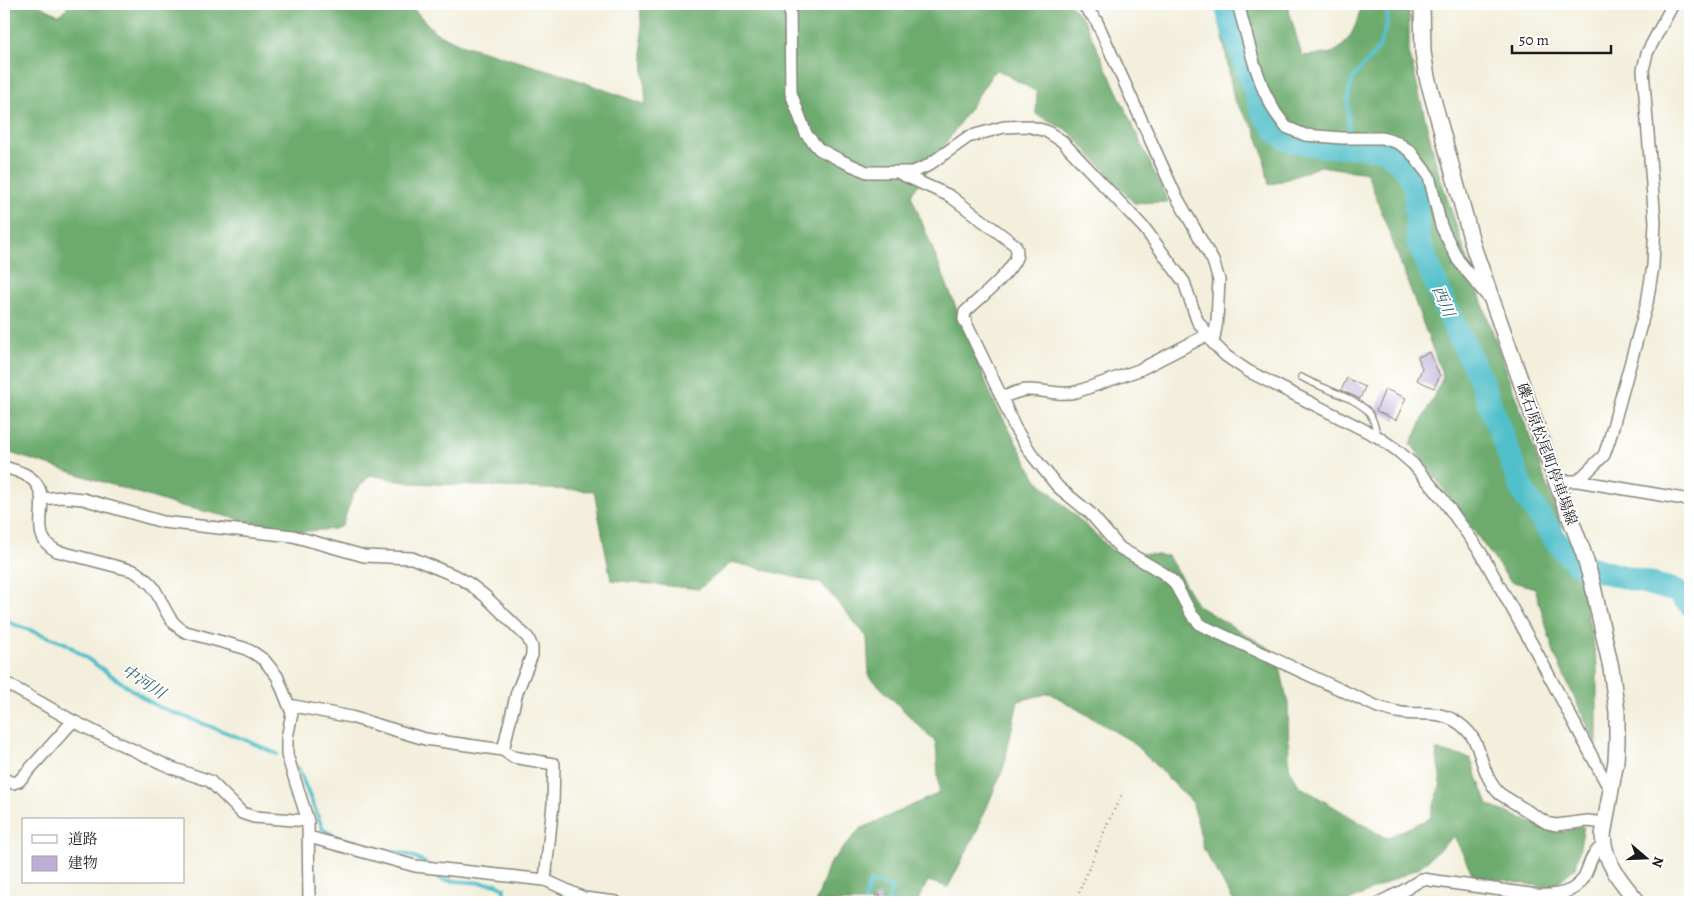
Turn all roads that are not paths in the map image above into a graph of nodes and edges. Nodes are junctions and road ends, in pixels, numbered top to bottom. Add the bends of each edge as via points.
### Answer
1 (790, 4) edge
2 (1082, 4) edge
3 (1238, 4) edge
4 (1422, 4) edge
5 (1673, 4) edge
6 (898, 172) junction
7 (1492, 302) junction
8 (1210, 339) junction
9 (1301, 377) dead end
10 (1002, 398) junction
11 (1378, 437) junction
12 (4, 466) edge
13 (1556, 481) junction
14 (1578, 481) junction
15 (42, 499) junction
16 (1690, 500) edge
17 (4, 682) edge
18 (289, 706) junction
19 (73, 721) junction
20 (503, 750) junction
21 (4, 779) edge
22 (1611, 792) junction
23 (308, 821) junction
24 (1605, 823) junction
25 (309, 837) junction
26 (1603, 846) junction
27 (545, 880) junction
28 (1405, 897) edge
29 (309, 902) edge
30 (616, 902) edge
31 (1380, 902) edge
32 (1638, 902) edge

1 - 6 street via 791,93 806,134 819,149 867,172
2 - 8 street via 1096,20 1175,194 1213,261 1218,280 1217,321
3 - 7 street via 1264,91 1286,127 1305,135 1382,138 1410,151 1429,176 1441,226 1458,260
4 - 7 main road, 礫石原松尾町停車場線 via 1427,77 1474,249
5 - 14 street via 1647,53 1643,70 1655,222 1647,303 1604,455
6 - 8 street via 913,172 968,137 1004,127 1027,126 1046,132 1062,141 1145,229 1184,282 1197,320
6 - 10 street via 950,196 1015,245 1015,260 964,315
7 - 13 main road, 礫石原松尾町停車場線
8 - 10 street via 1139,370 1076,392 1057,394 1027,390
8 - 11 street via 1226,356 1248,371
9 - 11 lane via 1364,408 1370,413
10 - 24 street via 1015,428 1058,487 1090,513 1120,548 1174,582 1201,625 1378,707 1398,713 1434,714 1456,721 1474,738 1489,781 1500,794 1547,823 1556,825 1588,820
11 - 22 street via 1414,464 1481,553
12 - 15 street via 36,483
13 - 14 street
13 - 22 main road, 礫石原松尾町停車場線 via 1592,582 1611,668 1617,712
14 - 16 street
15 - 18 street via 41,533 51,548 134,571 153,587 172,622 179,628 244,648 264,660 277,676
15 - 20 street via 82,499 163,522 293,536 364,556 412,558 458,577 485,596 528,638 532,647
17 - 19 street
18 - 20 street via 351,717 425,739
18 - 23 street via 292,713 287,755
19 - 21 street via 19,781
19 - 23 street via 172,768 210,781 242,813 254,817
20 - 27 street via 512,757 554,764
22 - 24 main road, 礫石原松尾町停車場線
23 - 25 street
24 - 26 main road, 礫石原松尾町停車場線
25 - 27 street via 427,868
25 - 29 street
26 - 28 street via 1594,853 1581,882 1553,896 1422,879
26 - 32 main road, 礫石原松尾町停車場線 via 1614,870
27 - 30 street via 584,898
28 - 31 street

